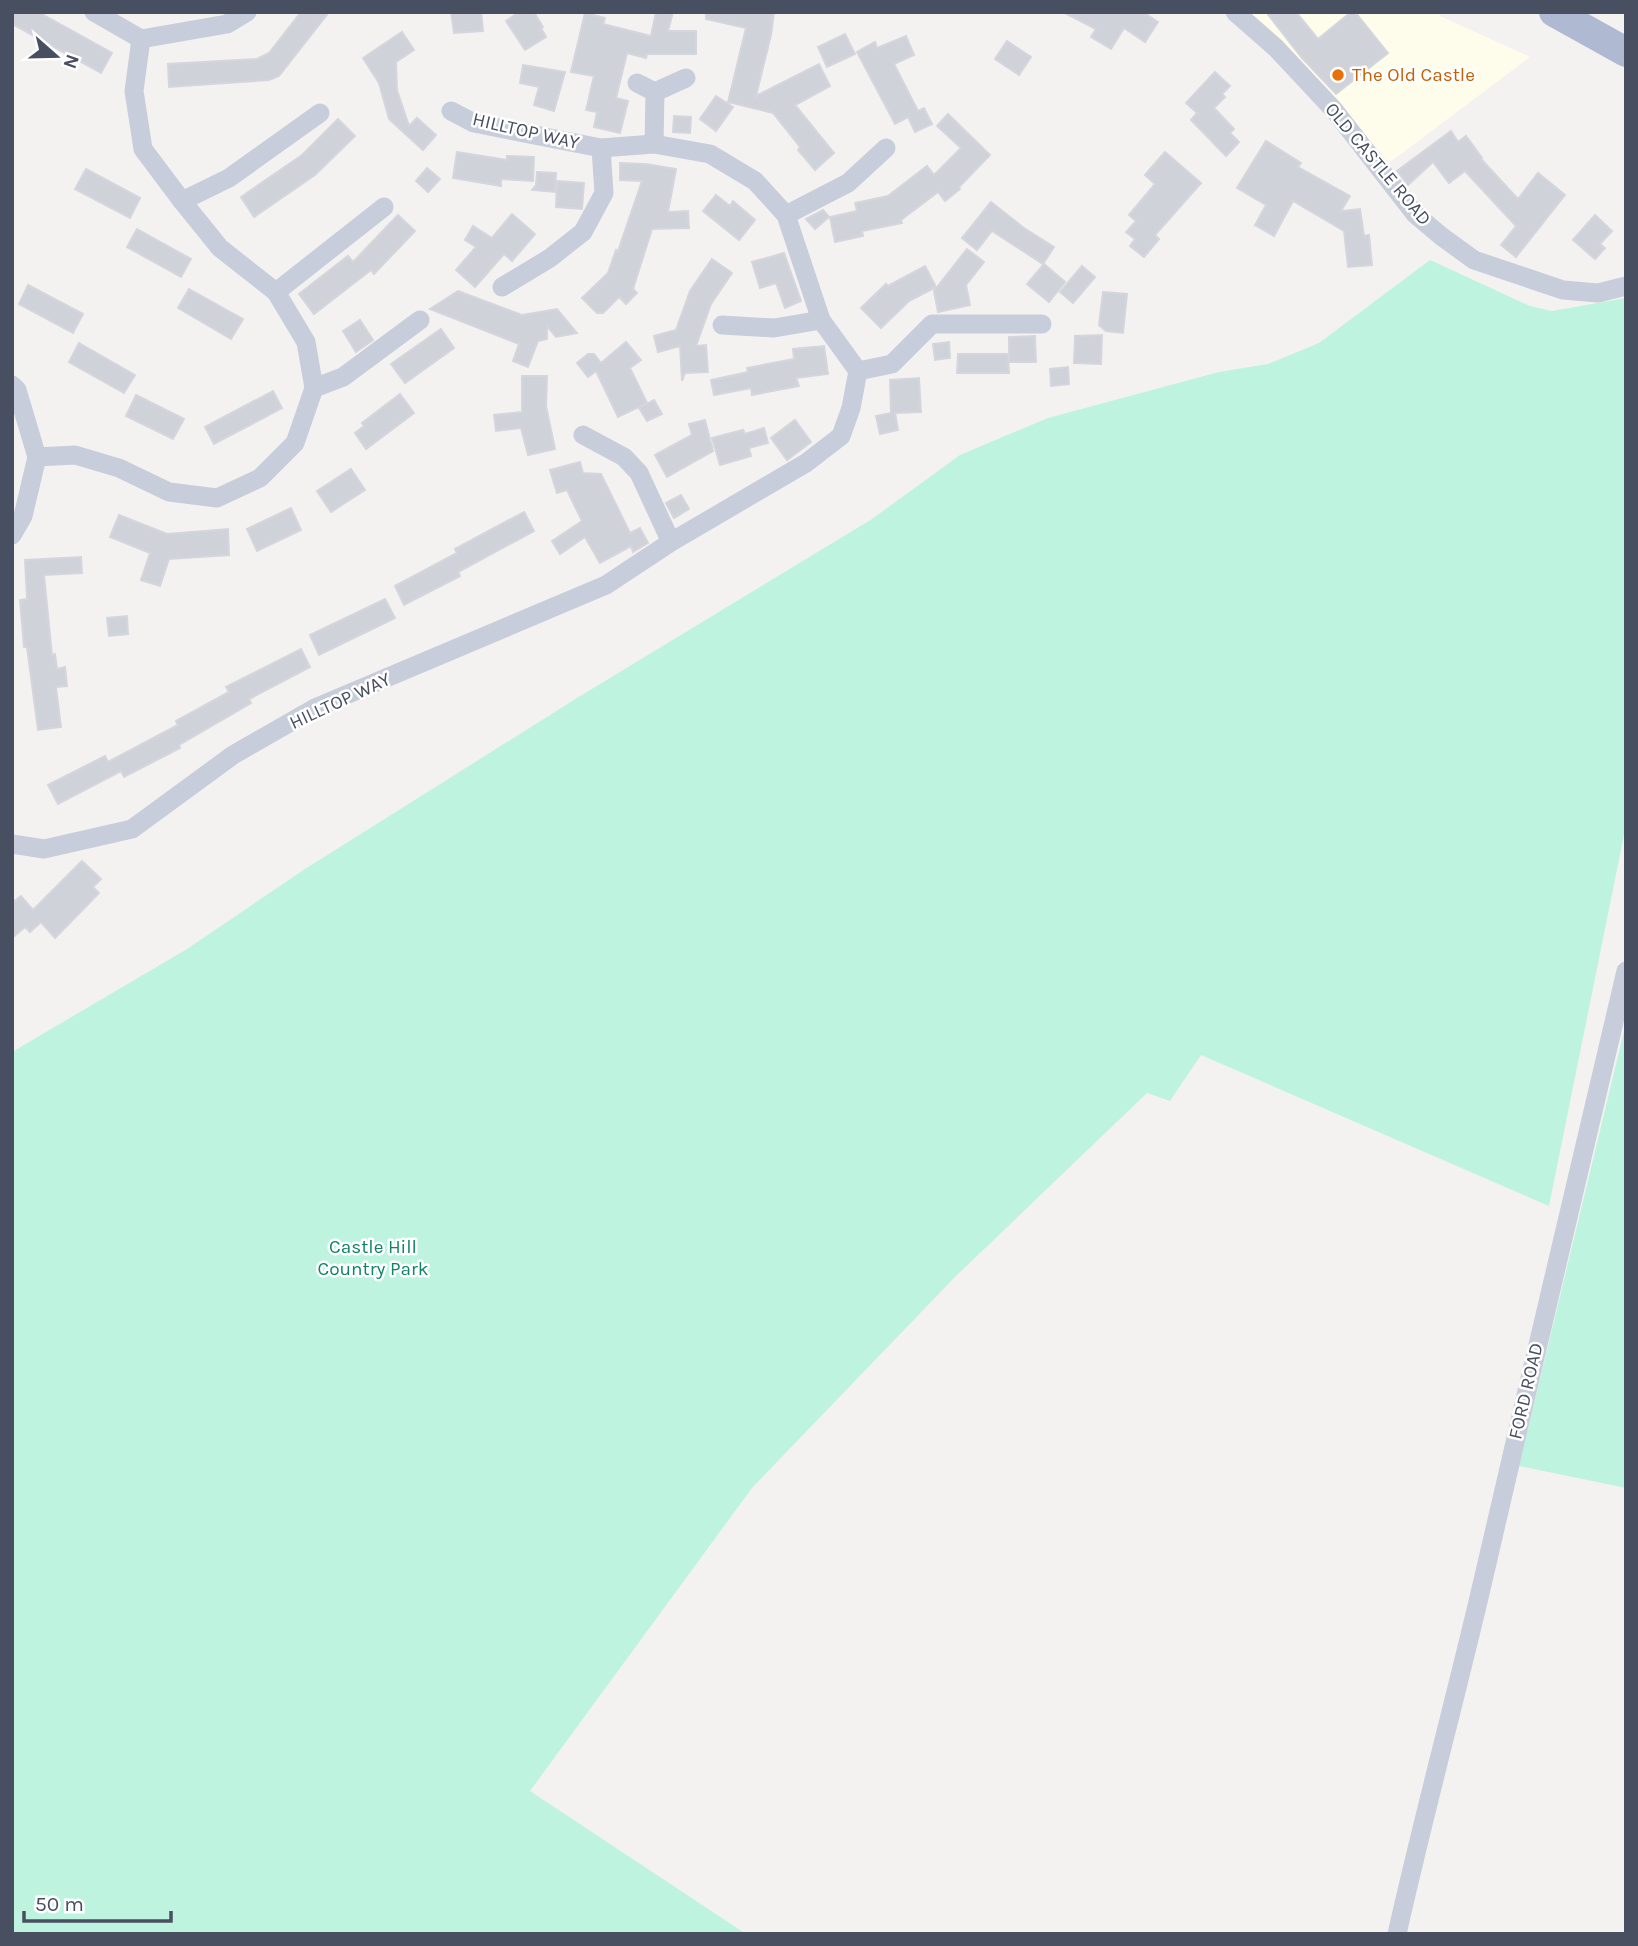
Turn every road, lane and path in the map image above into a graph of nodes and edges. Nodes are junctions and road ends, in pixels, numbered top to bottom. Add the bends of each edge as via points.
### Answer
1 (94, 12) edge
2 (247, 12) edge
3 (1235, 12) edge
4 (1554, 12) edge
5 (141, 39) junction
6 (1626, 52) edge
7 (685, 78) dead end
8 (637, 83) dead end
9 (655, 92) junction
10 (452, 111) dead end
11 (320, 113) dead end
12 (654, 144) junction
13 (601, 148) junction
14 (887, 148) dead end
15 (181, 201) junction
16 (384, 207) dead end
17 (786, 215) junction
18 (1626, 286) edge
19 (502, 287) dead end
20 (276, 292) junction
21 (420, 320) dead end
22 (821, 320) junction
23 (1042, 324) dead end
24 (722, 325) dead end
25 (858, 371) junction
26 (12, 385) edge
27 (314, 388) junction
28 (583, 435) dead end
29 (37, 457) junction
30 (12, 535) edge
31 (671, 542) junction
32 (12, 844) edge
33 (1626, 971) edge
34 (1397, 1934) edge

1 - 5 street
2 - 5 street via 227,23
3 - 18 street, OLD CASTLE ROAD via 1334,110 1415,214 1474,260 1563,290 1598,293
4 - 6 main road
5 - 15 street via 135,91 143,149
7 - 9 street
8 - 9 street
9 - 12 street
10 - 13 street, HILLTOP WAY via 474,123
11 - 15 street via 229,178
12 - 13 street, HILLTOP WAY
12 - 17 street, HILLTOP WAY via 710,154 755,181
13 - 19 street, HILLTOP WAY via 604,193 583,232
14 - 17 street via 848,183
15 - 20 street via 220,248
16 - 20 street
17 - 22 street, HILLTOP WAY
20 - 27 street via 306,342
21 - 27 street via 343,377
22 - 24 street via 774,328
22 - 25 street, HILLTOP WAY
23 - 25 street via 932,324 892,364
25 - 31 street, HILLTOP WAY via 852,408 841,436 806,463
26 - 29 street
27 - 29 street via 295,443 260,478 217,498 169,492 118,468 75,455
28 - 31 street via 624,457 639,473
29 - 30 street via 23,516
31 - 32 street, HILLTOP WAY via 606,584 315,708 233,755 132,829 44,849
33 - 34 street, FORD ROAD

